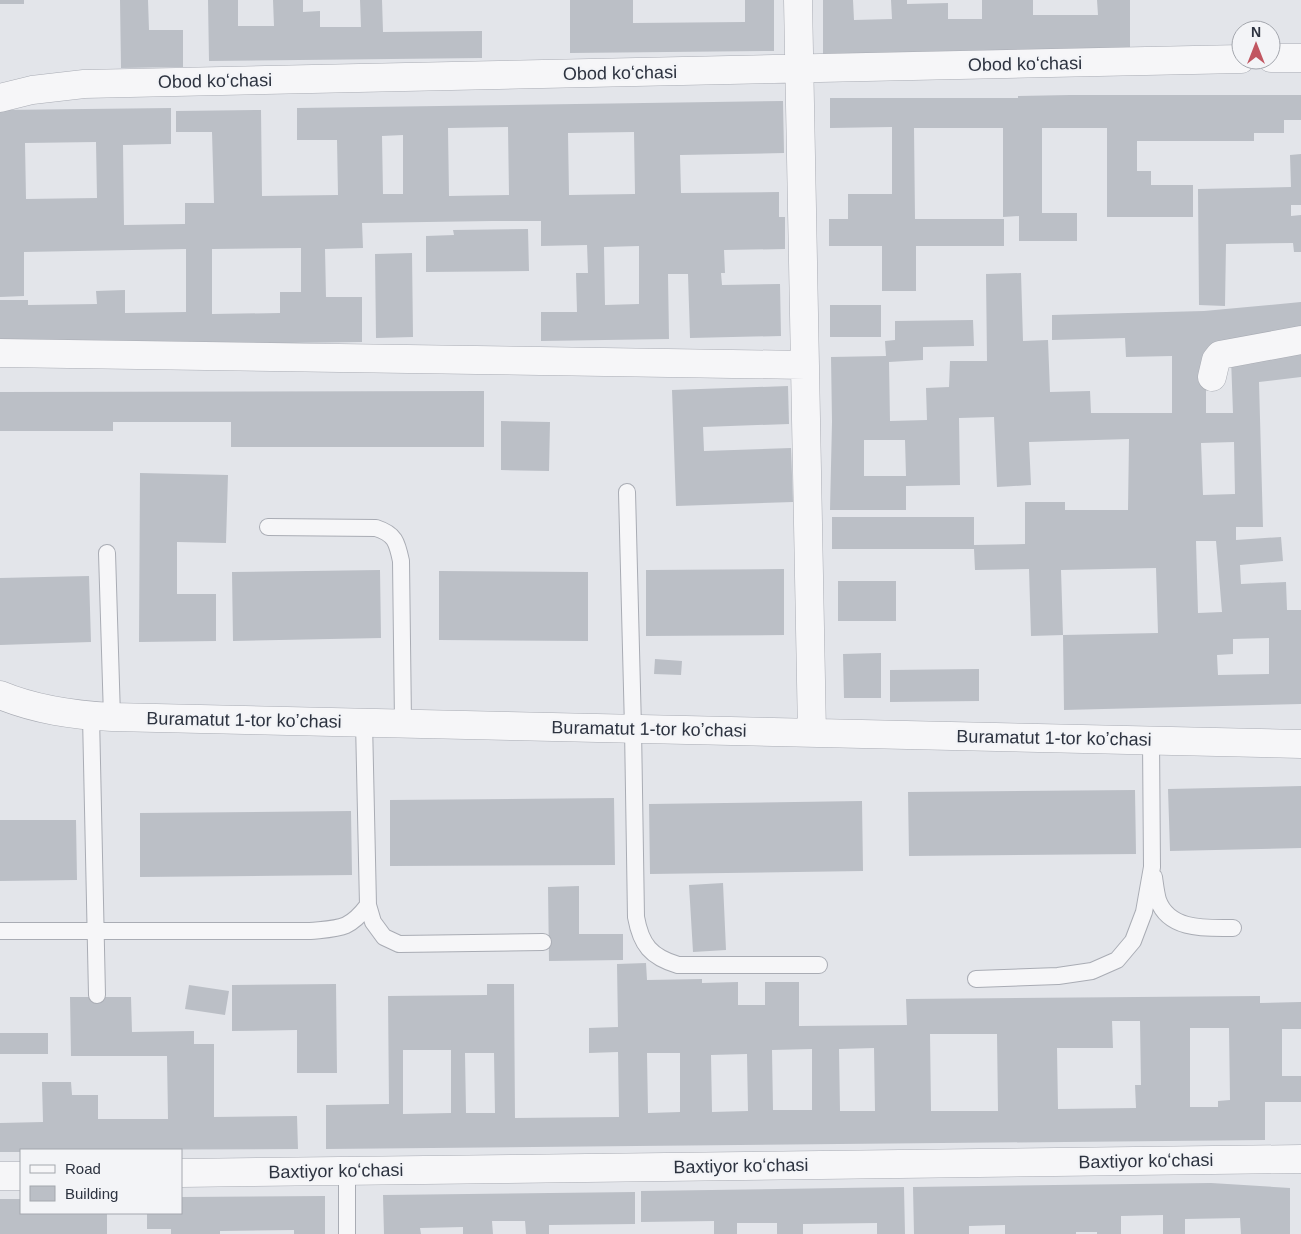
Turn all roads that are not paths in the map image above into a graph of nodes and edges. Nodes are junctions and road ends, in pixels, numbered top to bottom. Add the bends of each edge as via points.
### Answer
1 (798, 0) edge
2 (1281, 58) edge
3 (1301, 58) edge
4 (1231, 59) edge
5 (799, 69) junction
6 (0, 98) edge
7 (1301, 340) edge
8 (0, 353) edge
9 (805, 365) junction
10 (1212, 377) dead end
11 (627, 492) dead end
12 (268, 527) dead end
13 (107, 553) dead end
14 (0, 695) edge
15 (101, 716) junction
16 (364, 722) junction
17 (403, 723) junction
18 (633, 728) junction
19 (812, 733) junction
20 (1151, 740) junction
21 (1301, 744) edge
22 (1152, 868) junction
23 (368, 905) junction
24 (1233, 928) dead end
25 (0, 931) edge
26 (96, 931) junction
27 (544, 942) dead end
28 (819, 966) dead end
29 (976, 979) dead end
30 (97, 994) dead end
31 (1301, 1159) edge
32 (347, 1171) junction
33 (182, 1174) edge
34 (0, 1176) edge
35 (20, 1176) edge
36 (346, 1234) edge

1 - 5 street
2 - 3 street
4 - 5 street, Obod koʻchasi
5 - 6 street, Obod koʻchasi via 84,84 32,90
5 - 9 street
7 - 10 street via 1220,355
8 - 9 street
9 - 19 street
11 - 18 lane
12 - 17 lane via 376,528 393,536 401,561
13 - 15 lane
14 - 15 street, Buramatut 1-tor koʼchasi via 48,710
15 - 16 street, Buramatut 1-tor koʼchasi
15 - 26 lane
16 - 17 street, Buramatut 1-tor koʼchasi
16 - 23 lane
17 - 18 street, Buramatut 1-tor koʼchasi
18 - 19 street, Buramatut 1-tor koʼchasi
18 - 28 lane via 636,917 652,953 678,966
19 - 20 street, Buramatut 1-tor koʼchasi
20 - 21 street, Buramatut 1-tor koʼchasi
20 - 22 lane
22 - 24 lane via 1159,901 1167,914 1186,926
22 - 29 lane via 1144,912 1133,941 1117,960 1092,971 1058,976
23 - 26 lane via 357,920 340,928 310,931
23 - 27 lane via 373,922 384,937 399,944
25 - 26 lane
26 - 30 lane
31 - 32 street, Baxtiyor koʻchasi
32 - 33 street, Baxtiyor koʻchasi
32 - 36 lane
34 - 35 street

